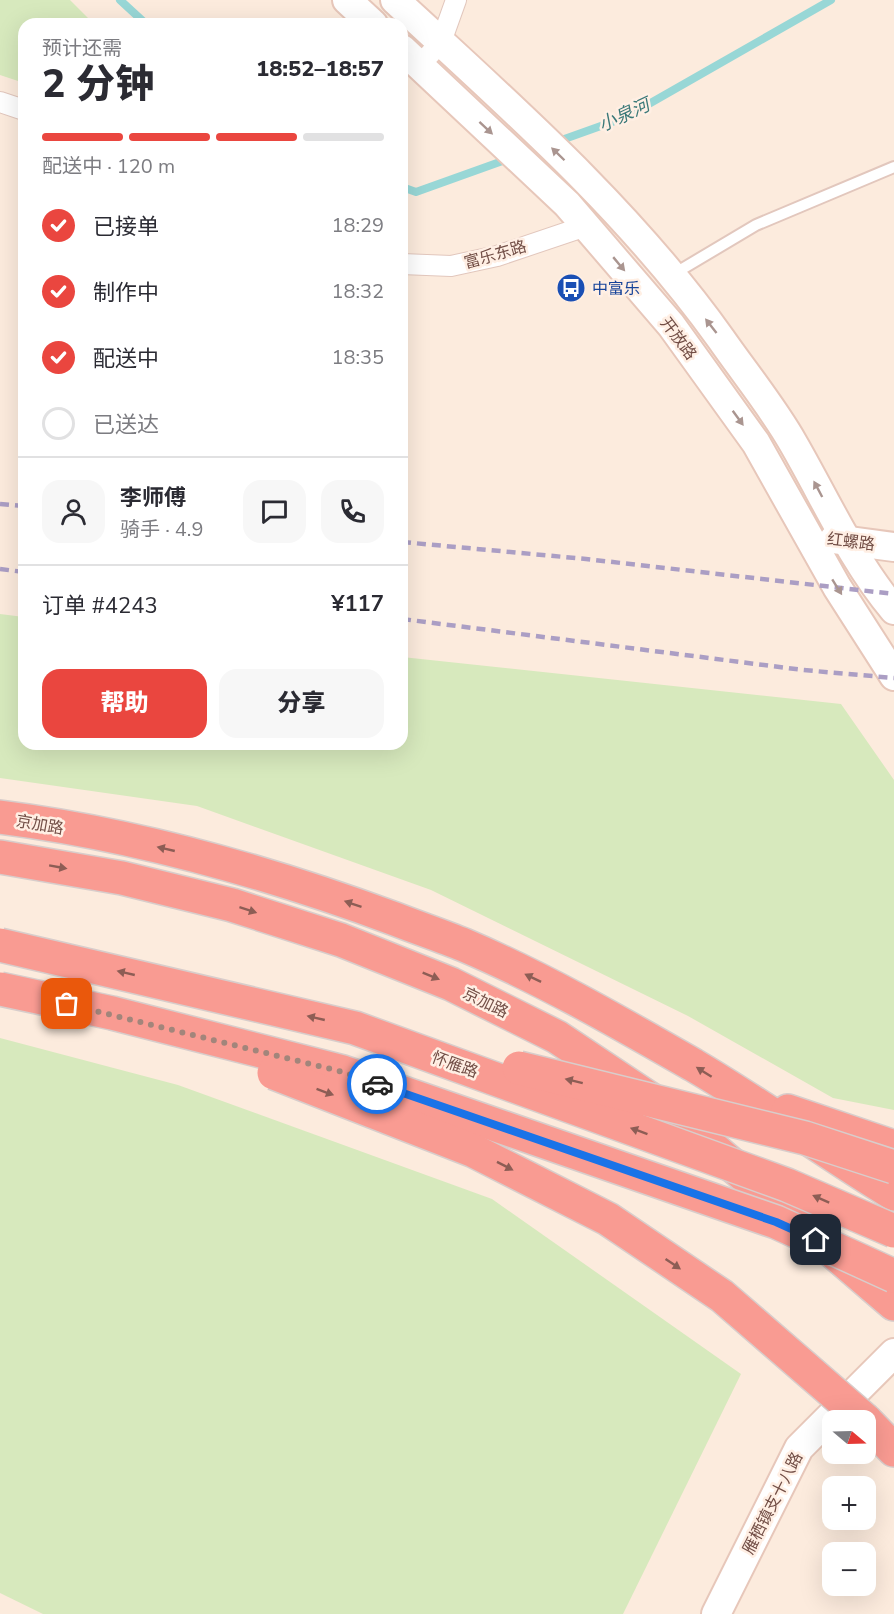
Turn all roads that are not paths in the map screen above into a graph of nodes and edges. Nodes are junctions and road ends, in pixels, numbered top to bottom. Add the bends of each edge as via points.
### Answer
1 (347, 0) edge
2 (395, 0) edge
3 (456, 0) edge
4 (366, 18) edge
5 (441, 42) junction
6 (411, 57) edge
7 (0, 102) edge
8 (18, 108) edge
9 (894, 167) edge
10 (586, 226) junction
11 (408, 264) edge
12 (672, 276) junction
13 (808, 536) junction
14 (846, 540) junction
15 (894, 547) edge
16 (894, 610) edge
17 (894, 676) edge
18 (0, 817) edge
19 (0, 857) edge
20 (0, 945) edge
21 (0, 989) edge
22 (112, 1013) junction
23 (356, 1028) junction
24 (746, 1098) junction
25 (894, 1147) edge
26 (894, 1167) edge
27 (894, 1194) edge
28 (894, 1231) edge
29 (894, 1275) edge
30 (894, 1304) edge
31 (894, 1353) edge
32 (852, 1410) edge
33 (876, 1432) edge
34 (894, 1450) edge
35 (716, 1614) edge

1 - 4 main road
2 - 5 main road, 开放路
3 - 5 street
5 - 6 street
12 -> 5 main road, 开放路 via 601,195
6 -> 10 main road, 开放路
7 - 8 street
9 - 12 lane via 756,225
10 - 11 street, 富乐东路 via 497,256 451,266
10 -> 13 main road, 开放路 via 671,325 756,443
14 -> 12 main road, 开放路 via 792,441
13 - 14 main road, 红螺路
13 -> 17 main road, 开放路
14 - 15 main road, 红螺路
14 - 16 main road, 开放路
24 -> 18 highway, 京加路 via 574,999 465,945 241,867 129,840
19 -> 30 highway, 京加路 via 122,878 232,905 341,940 451,984 557,1037 674,1115
23 -> 20 highway, 怀雁路, bridge
21 - 22 highway, bridge
22 - 29 highway, bridge via 343,1072 776,1222
22 -> 32 highway, bridge via 474,1151 608,1219 722,1296
26 -> 23 highway, bridge via 805,1138
28 -> 23 highway, 怀雁路, bridge via 787,1185
24 - 25 highway
24 - 27 highway, 京加路
31 - 35 main road, 雁栖镇支十八路 via 799,1448
33 - 34 highway

